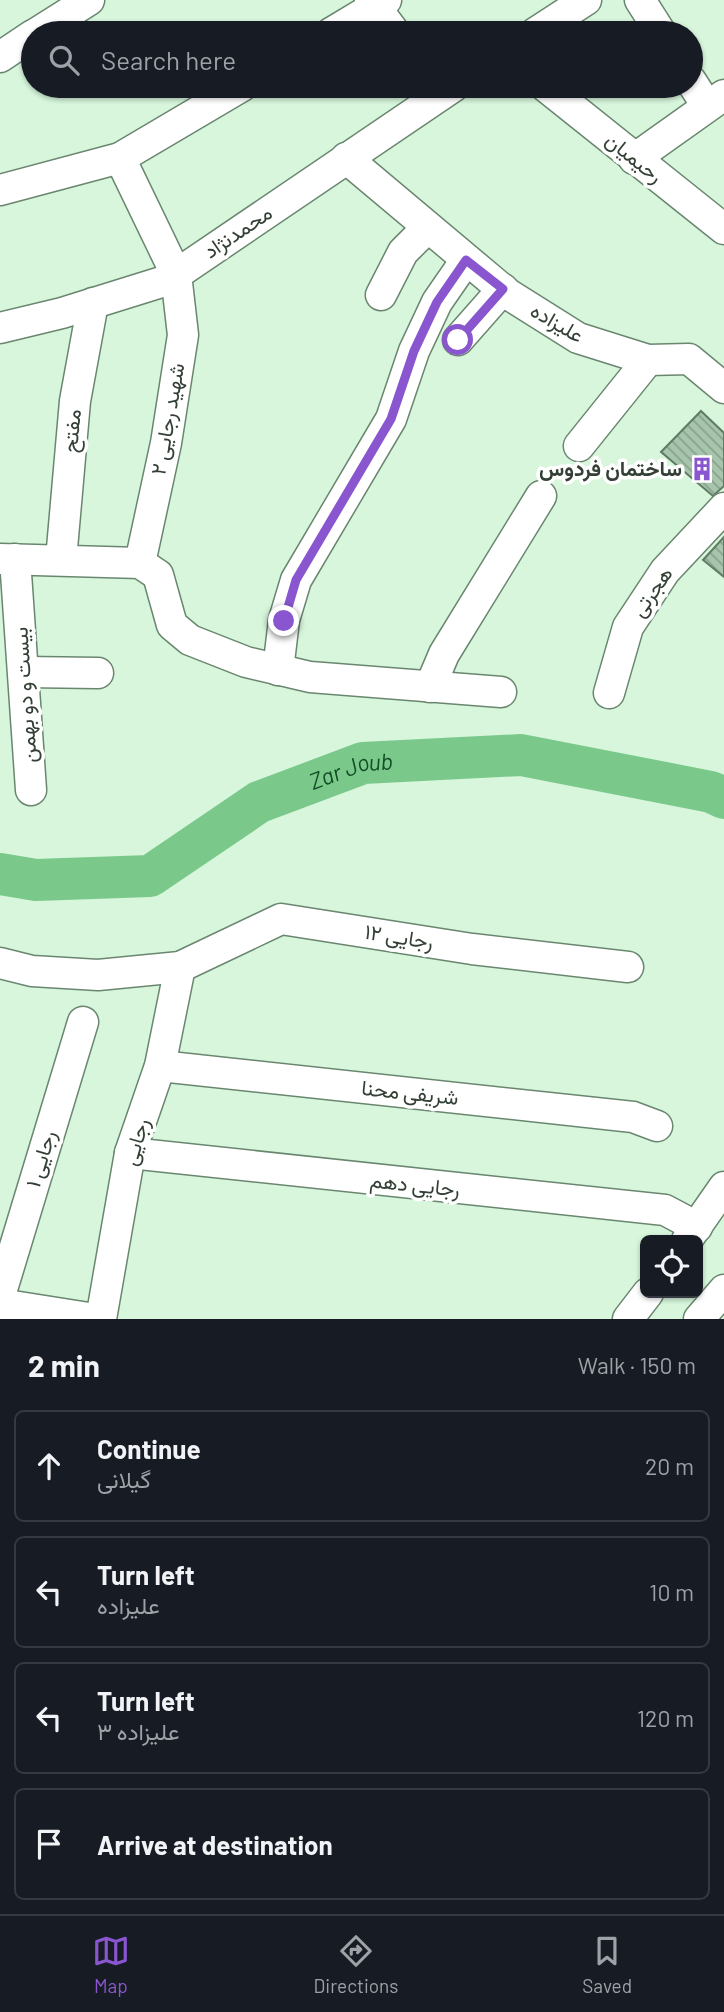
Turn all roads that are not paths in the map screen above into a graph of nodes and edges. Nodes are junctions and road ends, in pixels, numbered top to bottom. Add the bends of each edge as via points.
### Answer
1 (89, 0) edge
2 (586, 0) edge
3 (640, 0) edge
4 (377, 2) edge
5 (56, 21) edge
6 (349, 21) edge
7 (388, 21) edge
8 (554, 21) edge
9 (653, 21) edge
10 (21, 43) edge
11 (0, 57) edge
12 (222, 98) edge
13 (430, 98) edge
14 (560, 98) edge
15 (716, 101) edge
16 (120, 158) junction
17 (346, 158) junction
18 (634, 159) junction
19 (0, 190) edge
20 (427, 228) junction
21 (724, 229) edge
22 (466, 260) junction
23 (176, 274) junction
24 (503, 289) junction
25 (381, 295) dead end
26 (93, 303) junction
27 (0, 328) edge
28 (458, 340) dead end
29 (648, 360) junction
30 (724, 388) edge
31 (579, 446) dead end
32 (541, 496) dead end
33 (724, 508) edge
34 (7, 559) edge
35 (61, 560) junction
36 (140, 564) junction
37 (278, 670) junction
38 (25, 672) junction
39 (98, 673) dead end
40 (430, 687) junction
41 (501, 692) dead end
42 (609, 693) dead end
43 (31, 790) dead end
44 (0, 962) edge
45 (180, 967) junction
46 (628, 967) dead end
47 (83, 1022) dead end
48 (160, 1066) junction
49 (657, 1126) dead end
50 (130, 1153) junction
51 (724, 1187) edge
52 (692, 1233) edge
53 (724, 1290) edge
54 (0, 1296) edge
55 (644, 1298) edge
56 (0, 1304) edge
57 (96, 1319) edge
58 (101, 1319) edge
59 (628, 1319) edge
60 (699, 1319) edge

1 - 5 street
2 - 8 street
3 - 9 street
4 - 6 street
4 - 7 street
10 - 11 street
12 - 16 street
13 - 17 street, محمدنژاد
14 - 18 street, رحیمیان
15 - 18 street
16 - 19 street
16 - 23 street, شهید رجایی ۲
17 - 20 street, علیزاده
17 - 23 street, محمدنژاد
18 - 21 street, رحیمیان
20 - 22 street, علیزاده
20 - 25 street via 398,259
22 - 24 street, علیزاده
22 - 37 street via 437,302 391,419 296,580 284,621
23 - 26 street, محمدنژاد
23 - 36 street, شهید رجایی ۲ via 183,335
24 - 28 street
24 - 29 street, علیزاده via 578,338
26 - 27 street, محمدنژاد
26 - 35 street, مفتح via 75,401
29 - 30 street, علیزاده via 689,359
29 - 31 street
32 - 40 street via 444,654
33 - 42 street, هجرتی via 665,571 628,626
34 - 35 street
34 - 38 street, بیست و دو بهمن
35 - 36 street
36 - 37 street via 158,575 172,625 190,640
37 - 40 street
38 - 39 street
38 - 43 street, بیست و دو بهمن
40 - 41 street
44 - 45 street, رجایی ۱۲ via 32,971 98,975
45 - 46 street, رجایی ۱۲ via 281,919 472,949
45 - 48 street, رجایی
47 - 54 street, رجایی ۱
48 - 49 street, شریفی محنا via 633,1117
48 - 50 street, رجایی
50 - 52 street, رجایی دهم via 665,1210
50 - 58 street, رجایی
51 - 52 street
53 - 60 street
55 - 59 street
56 - 57 street

